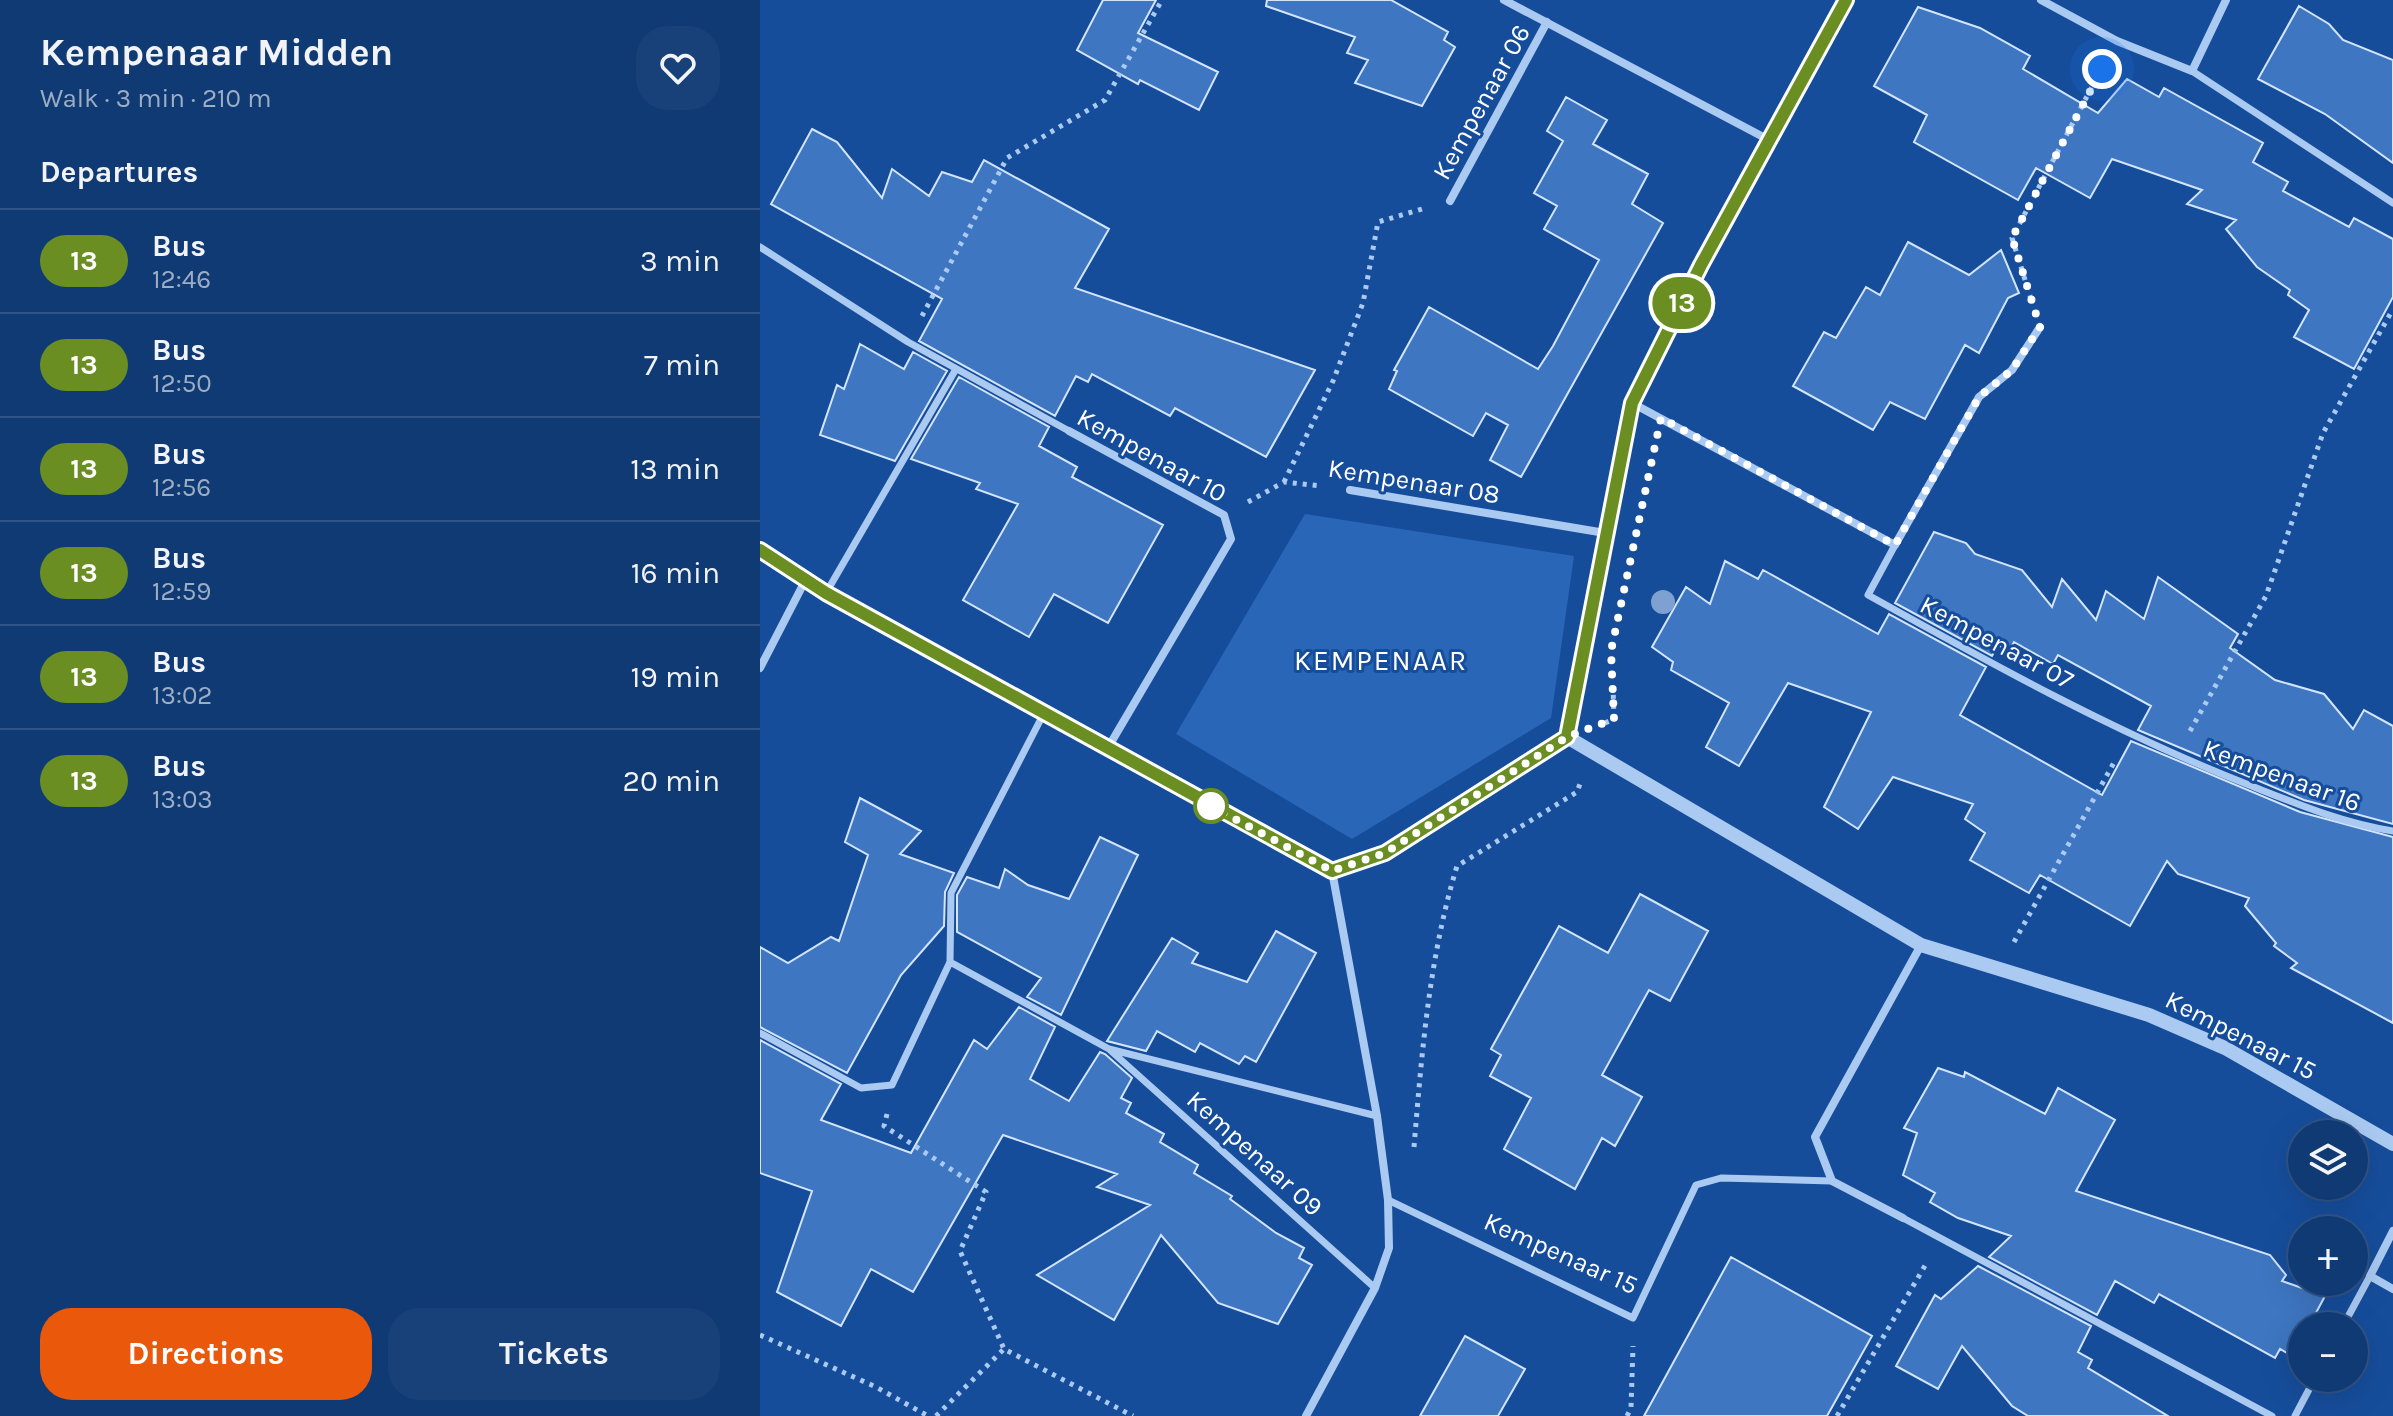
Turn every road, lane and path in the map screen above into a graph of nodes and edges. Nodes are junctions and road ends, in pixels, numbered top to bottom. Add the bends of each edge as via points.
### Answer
1 (1162, 0) edge
2 (1504, 0) edge
3 (1846, 0) edge
4 (2041, 0) edge
5 (2226, 0) edge
6 (1547, 22) junction
7 (2117, 41) junction
8 (2192, 71) junction
9 (1769, 140) junction
10 (1450, 201) joint
11 (2393, 203) edge
12 (760, 247) edge
13 (2393, 309) edge
14 (2040, 327) joint
15 (908, 342) junction
16 (956, 369) junction
17 (1632, 403) junction
18 (1069, 431) joint
19 (1284, 482) junction
20 (1350, 490) joint
21 (1224, 515) junction
22 (1605, 533) junction
23 (1895, 545) junction
24 (760, 550) edge
25 (806, 579) junction
26 (826, 593) junction
27 (760, 668) edge
28 (1612, 678) dead end
29 (1045, 711) junction
30 (2130, 733) junction
31 (1567, 737) junction
32 (1109, 746) junction
33 (2160, 748) joint
34 (1592, 754) junction
35 (2176, 756) junction
36 (2393, 831) edge
37 (1332, 871) junction
38 (1921, 945) junction
39 (950, 962) junction
40 (1999, 969) junction
41 (760, 1033) edge
42 (1109, 1049) junction
43 (892, 1085) junction
44 (1377, 1116) junction
45 (2393, 1144) edge
46 (1832, 1181) junction
47 (1388, 1200) junction
48 (1408, 1209) junction
49 (1903, 1218) joint
50 (2393, 1231) edge
51 (1941, 1239) junction
52 (2370, 1276) junction
53 (1375, 1288) junction
54 (2393, 1289) edge
55 (2351, 1312) edge
56 (1633, 1318) junction
57 (760, 1335) edge
58 (1004, 1349) junction
59 (2308, 1392) edge
60 (928, 1416) edge
61 (936, 1416) edge
62 (1133, 1416) edge
63 (1306, 1416) edge
64 (1627, 1416) edge
65 (1837, 1416) edge
66 (2272, 1416) edge
67 (2295, 1416) edge

1 - 15 path via 1105,100 1007,158
2 - 6 street, Kempenaar 06
3 - 9 street
4 - 7 street
5 - 8 street
6 - 9 street, Kempenaar 06
6 - 10 street, Kempenaar 06
7 - 8 street
7 - 14 path via 2012,238
8 - 11 street
9 - 17 street
10 - 19 path via 1378,222 1363,303 1333,381
12 - 15 street, Kempenaar 10
13 - 35 path via 2323,433 2266,596
14 - 23 street, Kempenaar 07 via 2012,370 1979,397
15 - 16 street, Kempenaar 10
16 - 18 street, Kempenaar 10
16 - 26 street
17 - 22 street
17 - 23 street
18 - 21 street, Kempenaar 10
19 - 20 path, Kempenaar 08
19 - 21 path
20 - 22 street, Kempenaar 08
21 - 32 street, Kempenaar 10 via 1231,539
22 - 31 street
23 - 30 street, Kempenaar 07 via 1868,595 2024,682
24 - 25 street
25 - 26 street
25 - 27 street
26 - 29 street
28 - 31 path via 1614,719
29 - 32 street
29 - 39 street via 951,893
30 - 33 street, Kempenaar 07
30 - 40 path
31 - 34 street, Kempenaar 15
31 - 37 street via 1385,853
32 - 37 street
33 - 35 street, Kempenaar 16
34 - 38 street, Kempenaar 15
34 - 48 path via 1577,792 1457,866 1440,921 1428,994
35 - 36 street, Kempenaar 16 via 2348,824
37 - 44 street
38 - 40 street, Kempenaar 15
38 - 46 street via 1815,1137
39 - 42 street, Kempenaar 09
39 - 43 street
40 - 45 street, Kempenaar 15 via 2149,1015 2225,1048
41 - 43 street via 861,1088
42 - 44 street, Kempenaar 09
42 - 53 street, Kempenaar 09
43 - 58 path via 884,1126 986,1192 960,1251
44 - 47 street
46 - 49 street, Kempenaar 15
46 - 56 street, Kempenaar 15 via 1721,1178 1696,1185
47 - 48 street, Kempenaar 15
47 - 53 street via 1389,1248
48 - 56 street, Kempenaar 15
49 - 51 street, Kempenaar 15
50 - 52 street
51 - 65 path
51 - 66 street, Kempenaar 15
52 - 54 street
52 - 55 street
53 - 63 street
56 - 64 path
57 - 60 path
58 - 61 path
58 - 62 path
59 - 67 street

